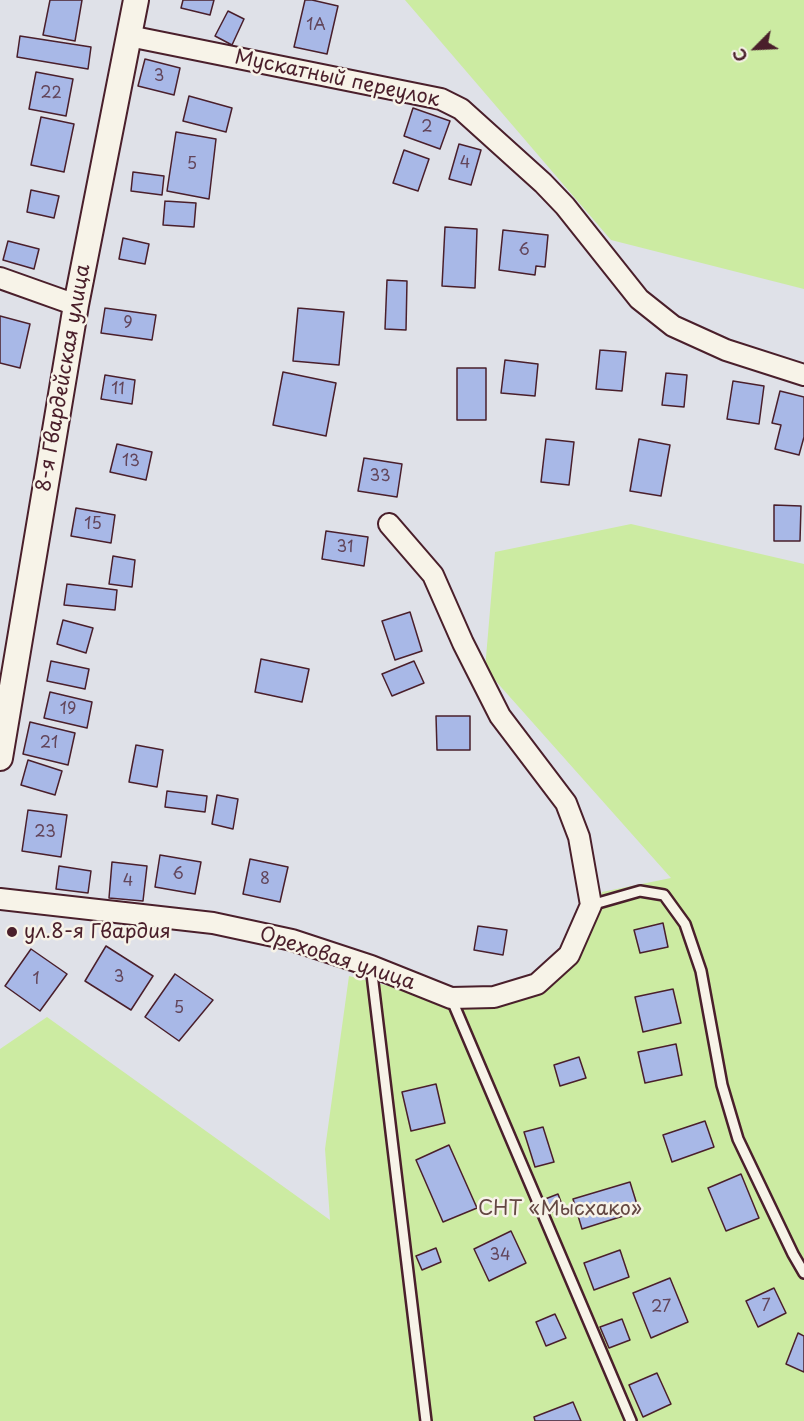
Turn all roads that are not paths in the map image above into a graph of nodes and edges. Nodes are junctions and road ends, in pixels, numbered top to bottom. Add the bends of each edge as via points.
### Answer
1 (136, 0) edge
2 (129, 36) junction
3 (0, 278) edge
4 (76, 305) junction
5 (804, 375) edge
6 (389, 524) dead end
7 (0, 758) edge
8 (0, 899) edge
9 (591, 905) junction
10 (371, 966) junction
11 (451, 998) junction
12 (804, 1273) edge
13 (426, 1421) edge
14 (631, 1421) edge

1 - 2 street, 8-я Гвардейская улица
2 - 4 street, 8-я Гвардейская улица
2 - 5 street, Мускатный переулок via 441,99 461,109 566,206 639,299 673,326 726,350
3 - 4 street
4 - 7 street, 8-я Гвардейская улица
6 - 9 street via 433,575 500,716 566,803 579,837
8 - 10 street, Ореховая улица via 213,924 292,940
9 - 11 street, Ореховая улица via 569,955 537,984 494,997
9 - 12 lane via 640,891 664,895 685,924 701,971 722,1085 738,1138
10 - 11 street, Ореховая улица
10 - 13 lane
11 - 14 lane

